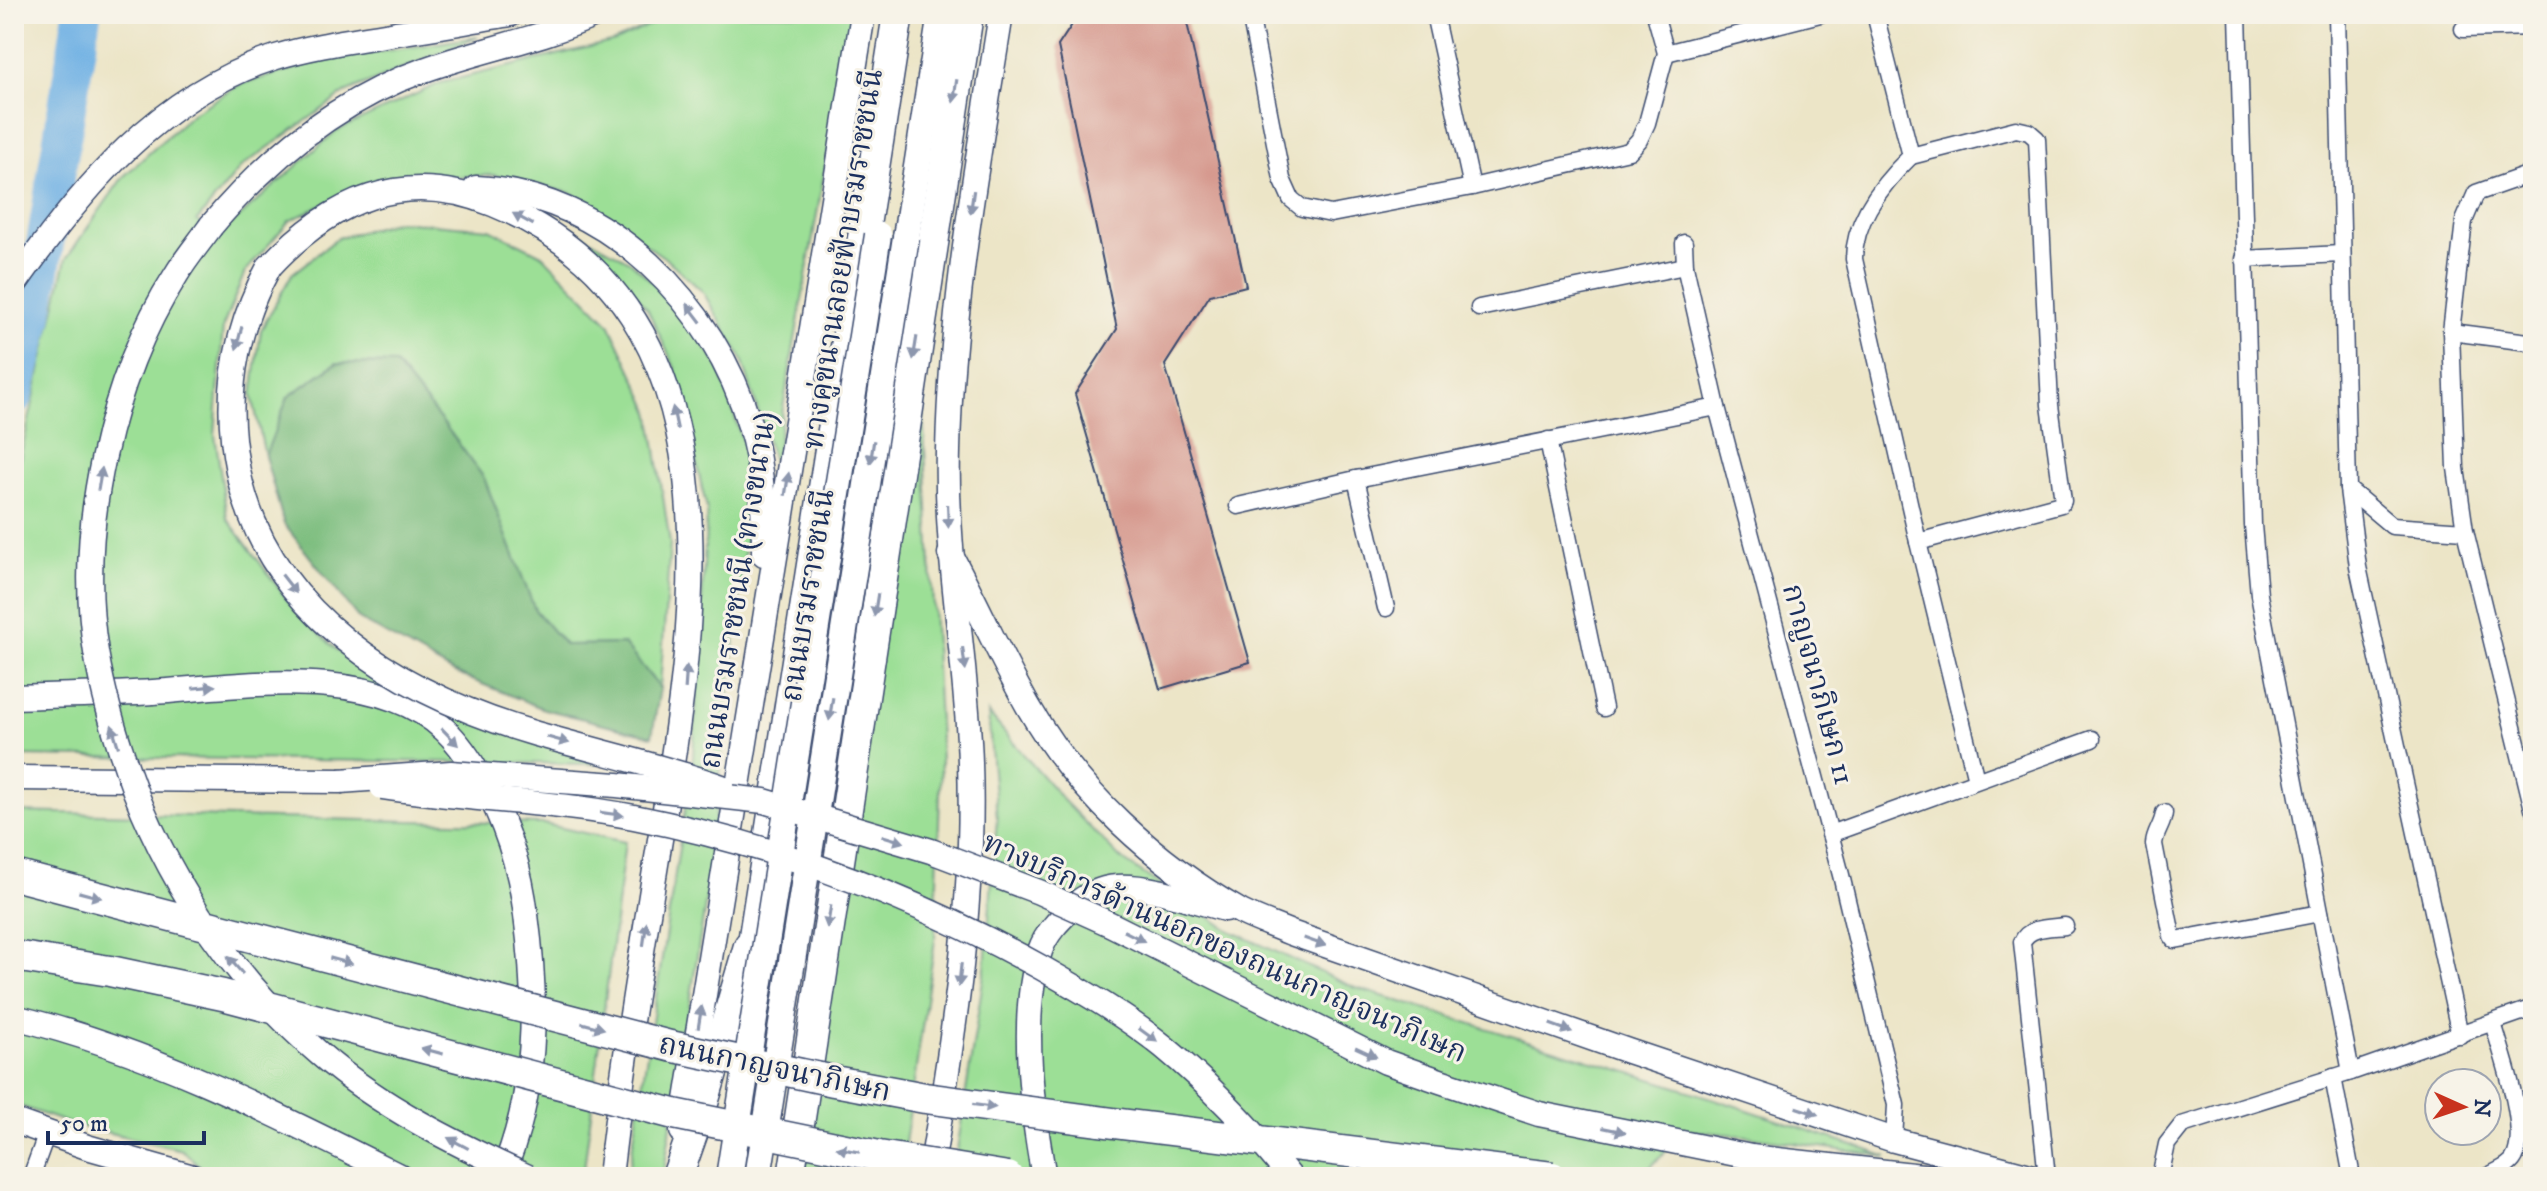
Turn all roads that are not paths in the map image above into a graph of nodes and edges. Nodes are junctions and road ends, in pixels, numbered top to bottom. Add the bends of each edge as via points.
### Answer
1 (511, 14) edge
2 (597, 14) edge
3 (863, 14) edge
4 (898, 14) edge
5 (913, 14) edge
6 (941, 14) edge
7 (968, 14) edge
8 (1001, 14) edge
9 (1250, 14) edge
10 (1434, 14) edge
11 (1655, 14) edge
12 (1820, 14) edge
13 (1875, 14) edge
14 (2238, 14) edge
15 (2337, 14) edge
16 (2533, 27) edge
17 (2463, 29) dead end
18 (1666, 53) junction
19 (1911, 156) junction
20 (2533, 173) edge
21 (1472, 187) junction
22 (415, 189) junction
23 (1684, 243) dead end
24 (2341, 254) junction
25 (2244, 259) junction
26 (1685, 266) junction
27 (14, 285) edge
28 (1479, 308) dead end
29 (2451, 332) junction
30 (2533, 340) edge
31 (1717, 407) junction
32 (1548, 440) junction
33 (1356, 479) junction
34 (2348, 489) junction
35 (1238, 506) dead end
36 (2465, 531) junction
37 (1918, 542) junction
38 (950, 554) junction
39 (1386, 608) dead end
40 (764, 628) junction
41 (14, 697) edge
42 (1604, 708) dead end
43 (2092, 739) dead end
44 (14, 778) edge
45 (1976, 780) junction
46 (340, 781) junction
47 (764, 801) junction
48 (2533, 809) edge
49 (2164, 813) dead end
50 (1830, 834) junction
51 (14, 875) edge
52 (1243, 913) junction
53 (2320, 913) junction
54 (756, 922) junction
55 (2065, 926) dead end
56 (14, 956) edge
57 (2533, 1008) edge
58 (14, 1017) edge
59 (2493, 1023) junction
60 (2460, 1035) junction
61 (2351, 1072) junction
62 (2333, 1077) junction
63 (726, 1116) joint
64 (14, 1121) edge
65 (798, 1131) joint
66 (47, 1133) junction
67 (1894, 1140) junction
68 (87, 1147) junction
69 (14, 1174) edge
70 (20, 1177) edge
71 (31, 1177) edge
72 (151, 1177) edge
73 (193, 1177) edge
74 (401, 1177) edge
75 (501, 1177) edge
76 (528, 1177) edge
77 (610, 1177) edge
78 (676, 1177) edge
79 (717, 1177) edge
80 (729, 1177) edge
81 (758, 1177) edge
82 (791, 1177) edge
83 (930, 1177) edge
84 (1008, 1177) edge
85 (1044, 1177) edge
86 (1290, 1177) edge
87 (1552, 1177) edge
88 (1931, 1177) edge
89 (2034, 1177) edge
90 (2047, 1177) edge
91 (2160, 1177) edge
92 (2352, 1177) edge
93 (2486, 1177) edge

1 - 27 main road via 277,57 197,92 105,168
76 -> 2 main road, bridge via 418,1122 321,1056 225,955 190,903 163,855 106,704 95,649 93,526 111,429 142,340 176,274 255,176 347,105 421,71 566,29
40 -> 3 main road, ถนนบรมราชชนนี (ทางขนาน)
4 - 54 highway, ถนนบรมราชชนนี
5 - 80 main road, ทางคู่ขนานลอยฟ้าบรมราชชนนี, bridge
6 -> 81 main road, ทางคู่ขนานลอยฟ้าบรมราชชนนี, bridge
7 -> 65 highway
8 -> 38 main road via 954,339 947,453
9 - 21 street via 1282,179 1302,208 1331,214
10 - 21 street
11 - 18 street
12 - 18 street
13 - 19 street
14 - 25 street
15 - 24 street
16 - 17 street
18 - 21 street via 1647,123 1629,151
19 - 37 street via 1886,180 1858,233 1854,259
19 - 37 street via 2016,129 2037,139 2050,405 2063,501
20 - 29 street via 2476,193 2468,205
40 -> 22 main road via 762,492 751,428 724,359 685,301 627,246 563,209 483,188
22 -> 47 main road, bridge via 375,195 313,224 269,267 254,294 232,368 231,430 243,498 256,532 307,607 370,660 441,699 527,731
77 -> 22 main road via 684,693 690,523 679,441 670,398 636,318 582,257 491,204 453,192
23 - 26 street, กาญจนาภิเษก 11
24 - 25 street
24 - 34 street
25 - 53 street via 2259,595
26 - 28 street
26 - 31 street, กาญจนาภิเษก 11
29 - 30 street
29 - 36 street via 2456,468
31 - 32 street
31 - 50 street, กาญจนาภิเษก 11
32 - 33 street
32 - 42 street
33 - 35 street
33 - 39 street
34 - 36 street via 2392,526
34 - 60 street via 2358,567
36 - 48 street
37 - 45 street
38 - 52 main road via 1029,707 1079,779 1176,871
38 -> 83 main road via 965,673 971,823 959,985
78 -> 40 main road, ถนนบรมราชชนนี (ทางขนาน)
41 -> 75 main road via 305,684 363,691 398,702 444,729 467,754 508,830 531,948 533,1042 523,1111
43 - 45 street
44 - 46 main road, ทางบริการด้านนอกของถนนกาญจนาภิเษก
45 - 50 street
46 - 47 main road, ทางบริการด้านนอกของถนนกาญจนาภิเษก, bridge via 451,773
46 -> 86 main road, bridge via 633,817 750,846 883,892 1005,948 1115,1011 1209,1087
47 -> 88 main road, ทางบริการด้านนอกของถนนกาญจนาภิเษก, bridge via 931,851 1039,892 1373,1055 1539,1114 1751,1157
49 - 53 street via 2154,844 2175,940
50 - 67 street, กาญจนาภิเษก 11 via 1896,1105
51 -> 87 highway, ถนนกาญจนาภิเษก, bridge via 670,1046 834,1081 925,1098
52 -> 67 main road
52 - 85 main road via 1116,887 1097,891 1055,924 1040,951 1029,1040
53 - 61 street
54 - 63 highway, ถนนบรมราชชนนี
54 - 78 highway
55 - 90 street via 2031,931 2022,942
84 -> 56 highway, bridge via 674,1114 223,995
57 - 59 street
58 - 74 main road via 163,1065
59 - 60 street
59 - 93 street via 2512,1091 2517,1140 2511,1162
60 - 61 street
61 - 62 street
62 - 91 street via 2182,1125 2167,1144
62 - 92 street
63 - 79 main road, ถนนบรมราชชนนี
64 - 66 main road
65 - 82 main road
66 - 68 main road
66 - 71 street
67 - 89 main road
68 - 72 main road
68 - 73 main road
69 - 70 street

